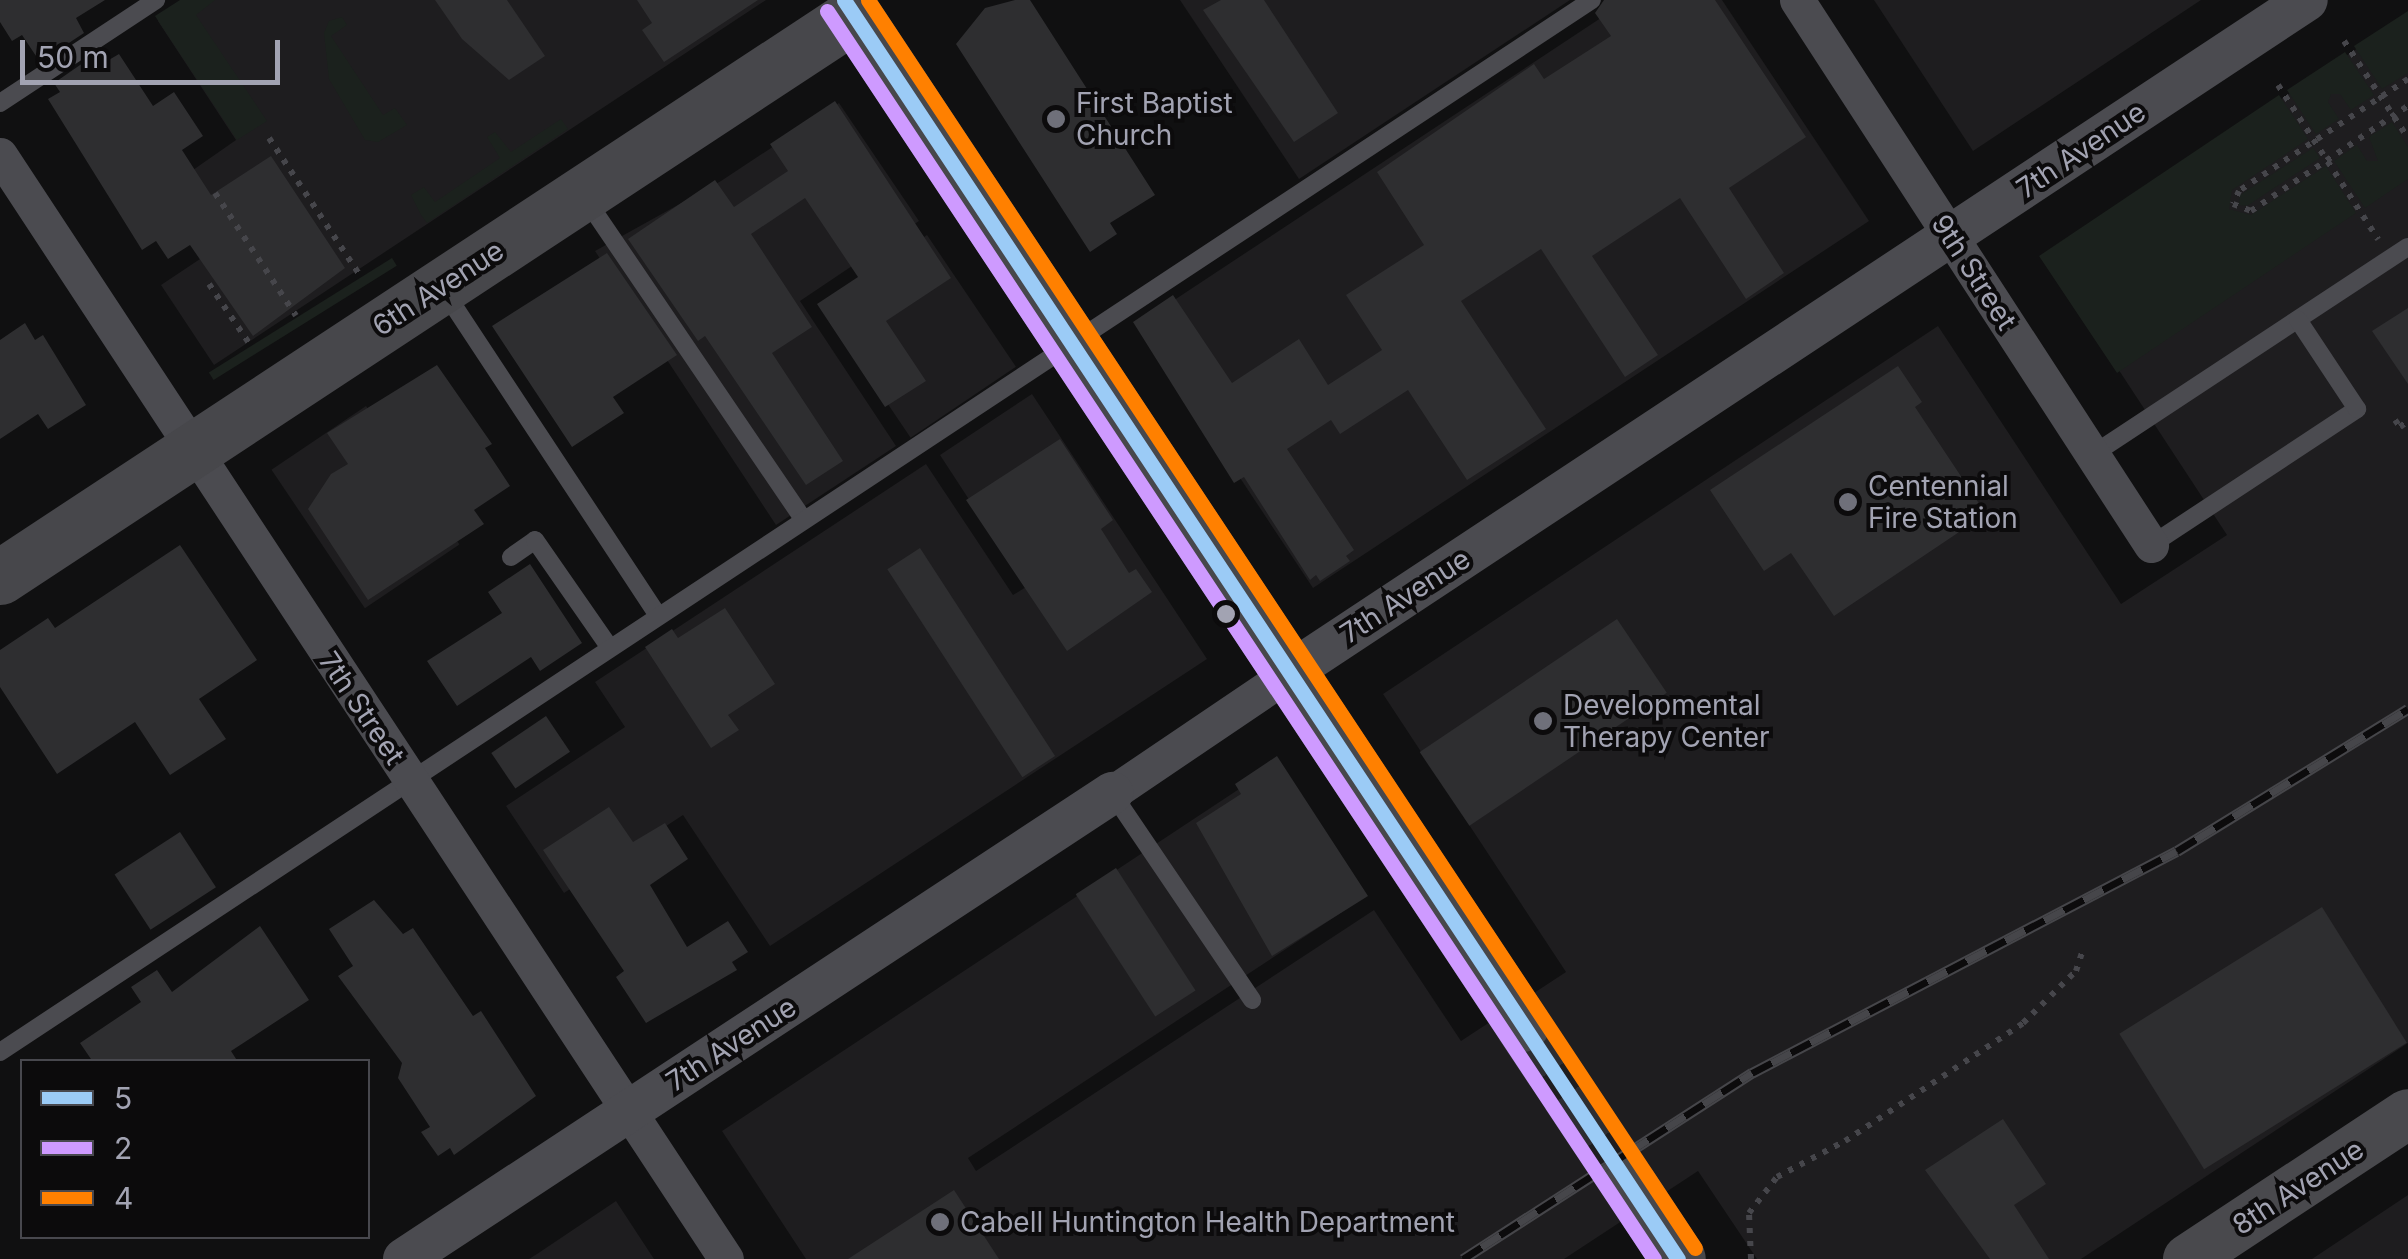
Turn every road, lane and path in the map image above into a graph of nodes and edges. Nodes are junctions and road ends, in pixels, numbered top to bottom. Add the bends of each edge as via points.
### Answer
1 (156, 0) edge
2 (1592, 0) edge
3 (1797, 0) edge
4 (2306, 0) edge
5 (858, 5) edge
6 (2344, 41) dead end
7 (2408, 79) edge
8 (2278, 85) dead end
9 (2381, 97) junction
10 (0, 103) edge
11 (2408, 106) edge
12 (2393, 116) junction
13 (269, 138) dead end
14 (2408, 138) edge
15 (2314, 141) junction
16 (0, 155) edge
17 (2327, 159) junction
18 (215, 194) dead end
19 (582, 194) junction
20 (2361, 210) dead end
21 (1951, 236) junction
22 (2408, 248) edge
23 (359, 274) dead end
24 (210, 284) dead end
25 (442, 286) junction
26 (296, 316) dead end
27 (2298, 320) junction
28 (1070, 344) junction
29 (251, 346) dead end
30 (2395, 420) dead end
31 (2408, 421) edge
32 (190, 451) junction
33 (2092, 455) junction
34 (804, 520) junction
35 (2151, 544) joint
36 (511, 557) dead end
37 (0, 577) edge
38 (658, 616) junction
39 (610, 648) junction
40 (1289, 673) junction
41 (410, 780) junction
42 (1112, 793) junction
43 (2082, 950) dead end
44 (1252, 1000) dead end
45 (1522, 1024) tunnel mouth
46 (0, 1052) edge
47 (629, 1111) junction
48 (2408, 1114) edge
49 (1630, 1186) tunnel mouth
50 (404, 1259) edge
51 (726, 1259) edge
52 (1678, 1259) edge
53 (1751, 1259) edge
54 (2188, 1259) edge

1 - 10 lane
2 - 28 lane
3 - 21 street, 9th Street
4 - 21 street, 7th Avenue
5 - 19 main road, 6th Avenue
5 - 28 main road
6 - 9 path
7 - 9 path
8 - 15 path
9 - 12 path
9 - 15 path
11 - 12 path
12 - 14 path
12 - 17 path
13 - 23 path
15 - 17 path
15 - 17 path via 2236,193 2234,207 2251,210
16 - 32 street, 7th Street
17 - 20 path
18 - 26 path
19 - 25 main road, 6th Avenue
19 - 34 lane
21 - 33 street, 9th Street
21 - 40 street, 7th Avenue
22 - 27 lane
24 - 29 path
25 - 32 main road, 6th Avenue
25 - 38 lane
27 - 33 lane
27 - 35 lane via 2357,409
28 - 34 lane
28 - 40 main road
30 - 31 path via 2400,427
32 - 37 main road, 6th Avenue
32 - 41 street, 7th Street
33 - 35 street, 9th Street
34 - 38 lane
36 - 39 lane via 535,540
38 - 39 lane
39 - 41 lane
40 - 42 street, 7th Avenue
40 - 45 main road
41 - 46 lane
41 - 47 street, 7th Street
42 - 44 lane
42 - 47 street, 7th Avenue
43 - 53 path via 2076,971 2023,1024 1845,1141 1777,1177 1750,1212
47 - 50 street, 7th Avenue
47 - 51 street, 7th Street
48 - 54 main road, 8th Avenue
49 - 52 main road

